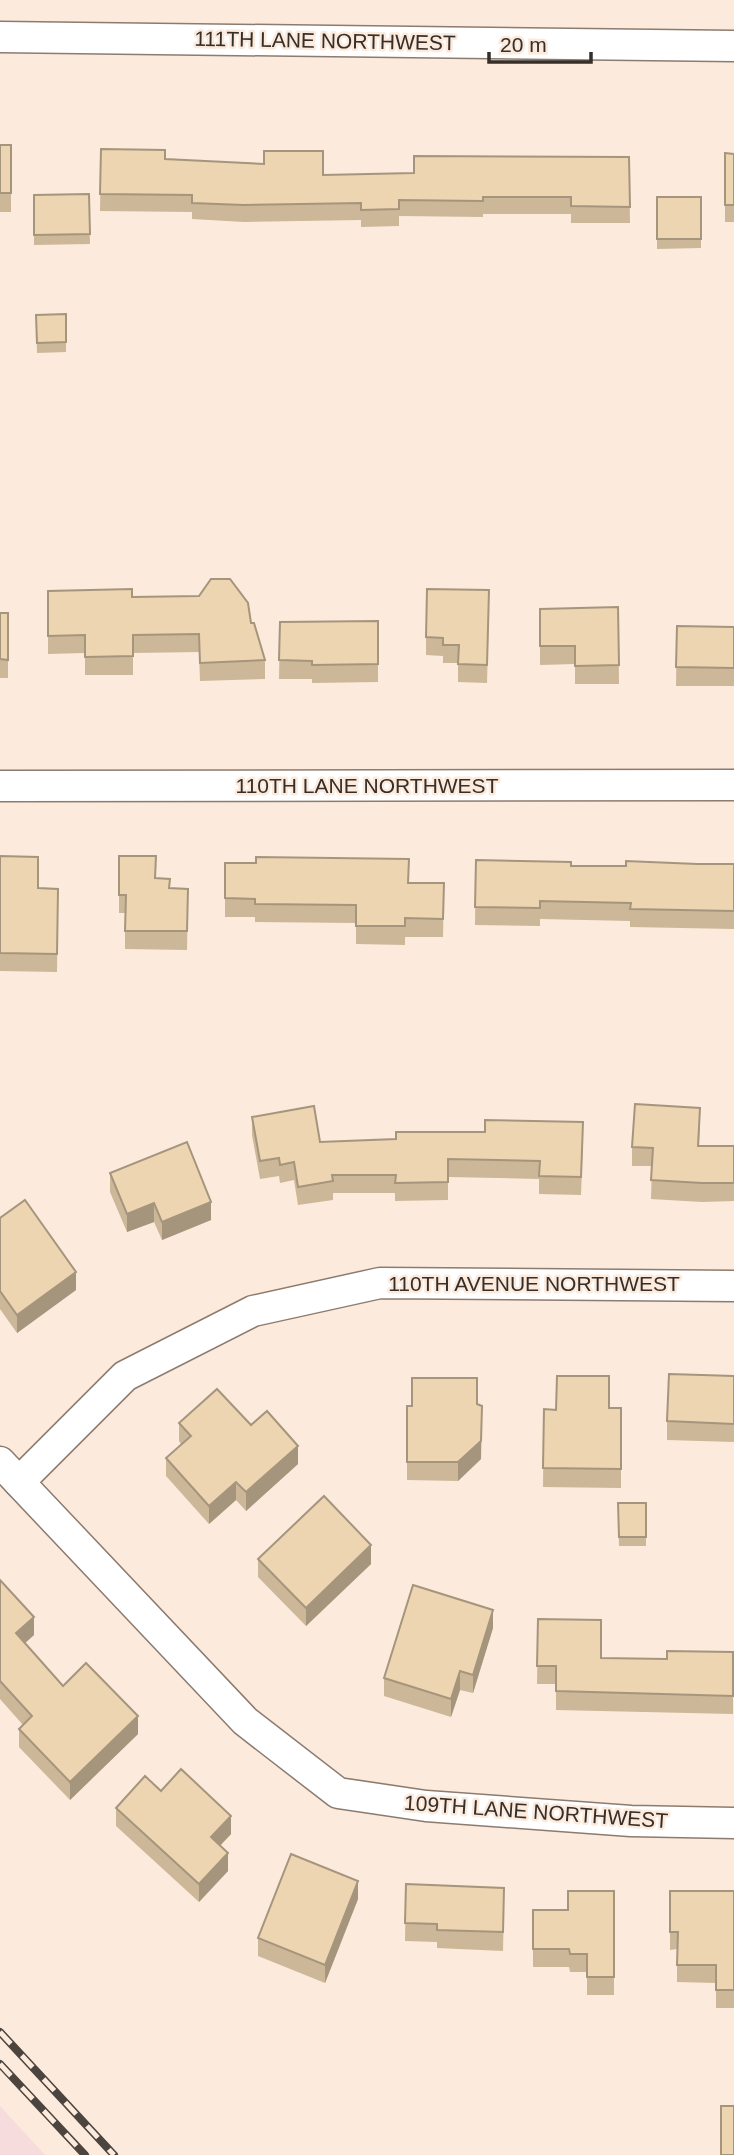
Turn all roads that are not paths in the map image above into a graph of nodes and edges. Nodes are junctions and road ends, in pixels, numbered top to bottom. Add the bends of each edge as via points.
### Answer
1 (0, 37) edge
2 (734, 46) edge
3 (734, 785) edge
4 (0, 786) edge
5 (734, 1286) edge
6 (9, 1472) edge
7 (734, 1823) edge

1 - 2 street, 111TH LANE NORTHWEST
3 - 4 street, 110TH LANE NORTHWEST
5 - 6 street, 110TH AVENUE NORTHWEST via 380,1283 253,1311 125,1377
6 - 7 street, 109TH LANE NORTHWEST via 245,1721 338,1794 426,1806 631,1821

